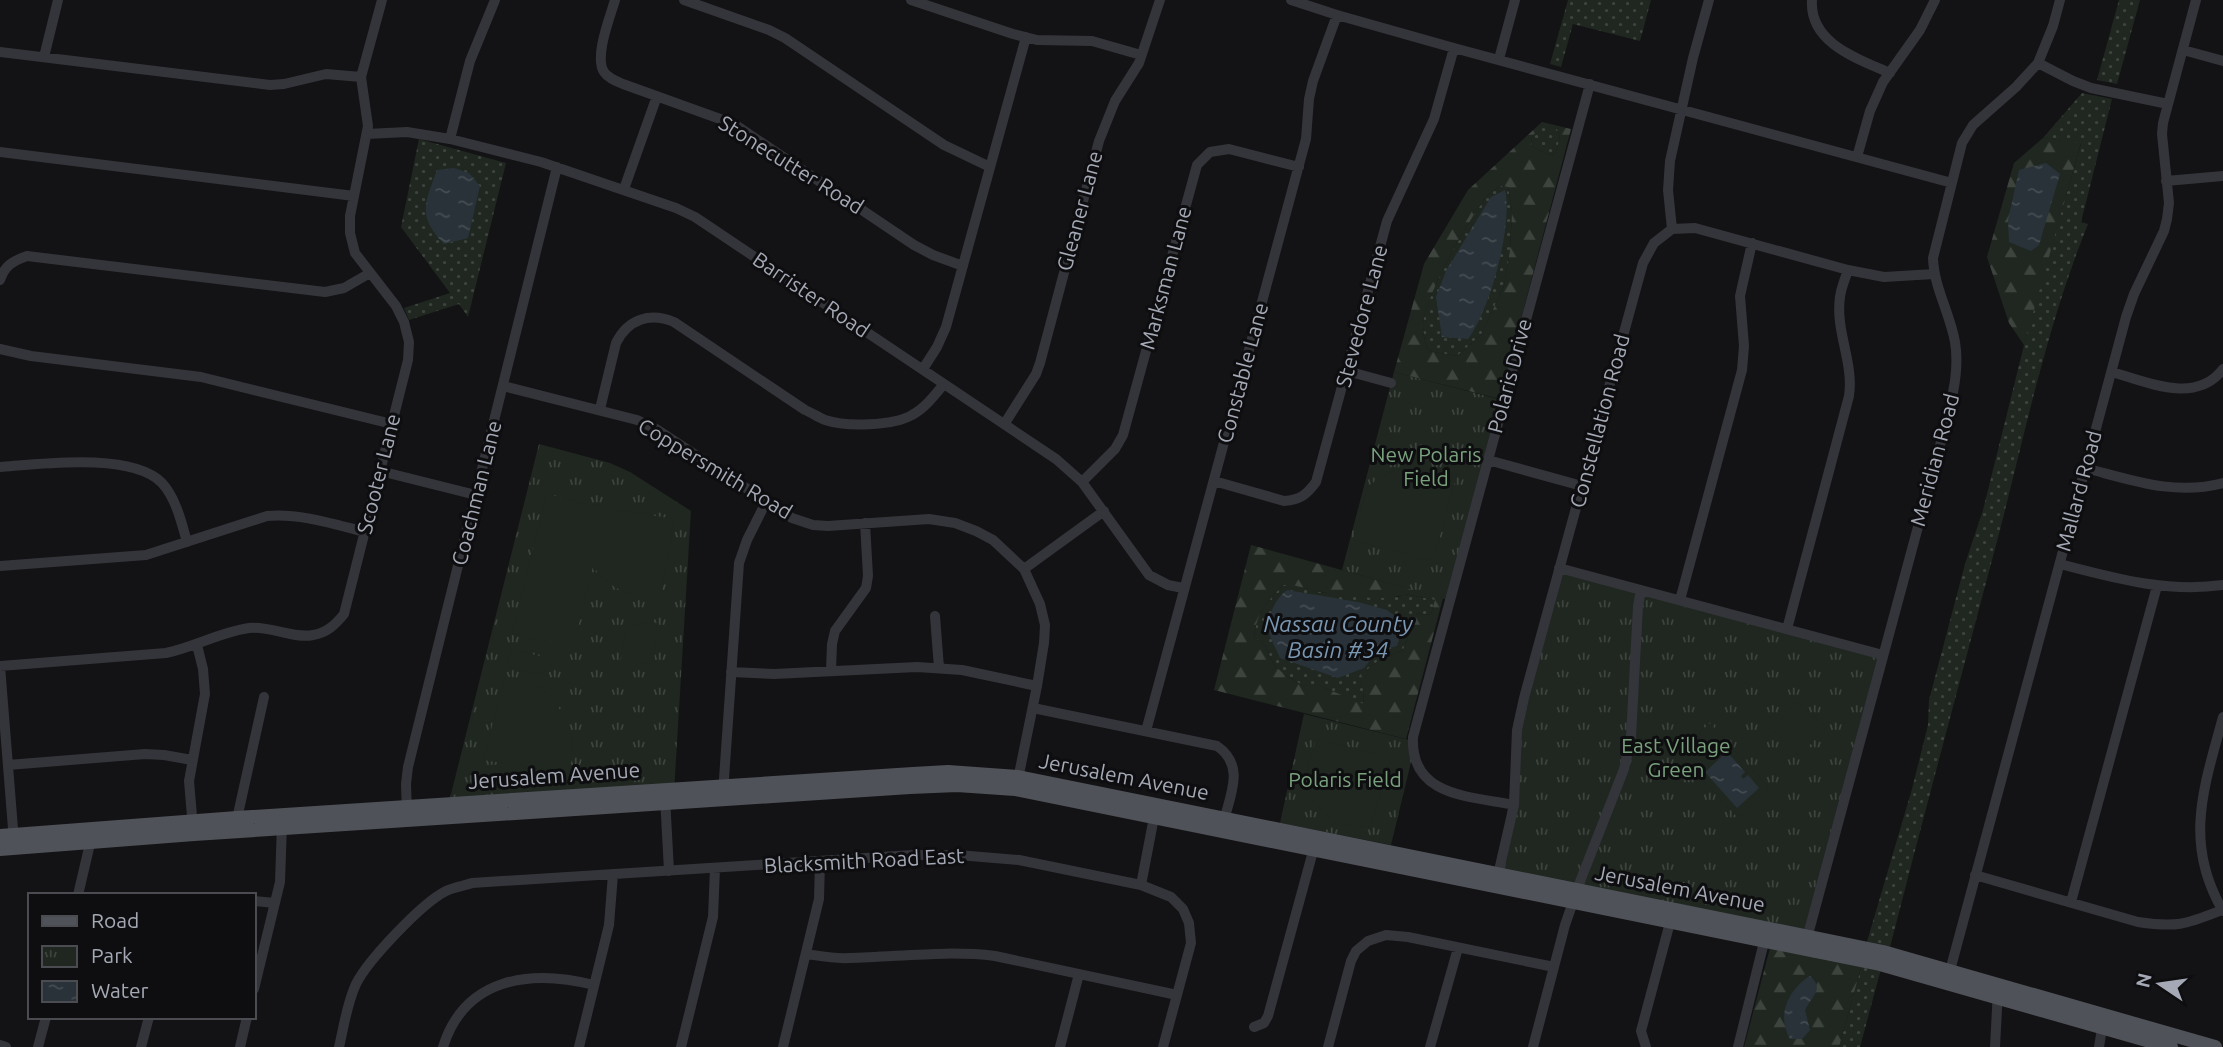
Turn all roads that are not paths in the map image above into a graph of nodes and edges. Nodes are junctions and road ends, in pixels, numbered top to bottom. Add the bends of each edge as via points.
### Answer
1 (58, 0) edge
2 (382, 0) edge
3 (495, 0) edge
4 (615, 0) edge
5 (684, 0) edge
6 (911, 0) edge
7 (1160, 0) edge
8 (1291, 0) edge
9 (1515, 0) edge
10 (1709, 0) edge
11 (1812, 0) edge
12 (1935, 0) edge
13 (2060, 0) edge
14 (2196, 0) edge
15 (1336, 15) junction
16 (1026, 37) junction
17 (1454, 48) junction
18 (2183, 50) junction
19 (0, 52) edge
20 (1141, 55) junction
21 (44, 57) junction
22 (1499, 59) junction
23 (2223, 61) edge
24 (2038, 63) junction
25 (1890, 74) junction
26 (361, 77) junction
27 (1590, 84) junction
28 (657, 96) junction
29 (2168, 104) junction
30 (1681, 109) junction
31 (367, 134) junction
32 (450, 139) junction
33 (0, 152) edge
34 (1857, 157) junction
35 (557, 167) junction
36 (990, 167) junction
37 (1298, 167) junction
38 (2223, 176) edge
39 (2166, 181) junction
40 (1952, 183) junction
41 (624, 189) junction
42 (354, 195) junction
43 (1672, 229) junction
44 (1752, 243) junction
45 (964, 266) junction
46 (1848, 270) junction
47 (370, 273) junction
48 (1934, 274) junction
49 (0, 280) edge
50 (0, 349) edge
51 (922, 369) junction
52 (2223, 369) edge
53 (1347, 371) junction
54 (2112, 372) junction
55 (1391, 383) dead end
56 (944, 384) junction
57 (503, 386) junction
58 (600, 409) junction
59 (1005, 423) junction
60 (392, 424) junction
61 (1488, 460) junction
62 (0, 467) edge
63 (2085, 468) junction
64 (380, 471) junction
65 (1214, 481) junction
66 (1082, 482) junction
67 (2223, 484) edge
68 (1582, 486) junction
69 (476, 495) junction
70 (766, 502) junction
71 (1104, 511) junction
72 (865, 523) junction
73 (365, 533) junction
74 (187, 542) junction
75 (2060, 564) junction
76 (0, 566) edge
77 (1559, 568) junction
78 (1024, 569) junction
79 (2223, 585) edge
80 (2157, 586) junction
81 (1183, 588) junction
82 (1641, 590) junction
83 (1680, 600) junction
84 (935, 616) dead end
85 (1787, 629) junction
86 (197, 645) junction
87 (1883, 655) junction
88 (0, 666) edge
89 (939, 668) junction
90 (831, 671) junction
91 (731, 672) junction
92 (1037, 686) junction
93 (264, 697) dead end
94 (1033, 708) junction
95 (2223, 717) edge
96 (1146, 731) junction
97 (192, 760) junction
98 (8, 765) junction
99 (1017, 783) junction
100 (722, 793) junction
101 (665, 797) junction
102 (1514, 805) junction
103 (1155, 811) junction
104 (407, 814) junction
105 (282, 822) junction
106 (1223, 824) junction
107 (236, 825) junction
108 (193, 828) junction
109 (92, 835) junction
110 (7, 842) edge
111 (1315, 843) junction
112 (820, 861) junction
113 (715, 868) junction
114 (669, 871) junction
115 (613, 874) junction
116 (1975, 875) junction
117 (1497, 879) junction
118 (1141, 885) junction
119 (78, 893) edge
120 (1576, 895) junction
121 (256, 901) edge
122 (2071, 902) junction
123 (275, 903) junction
124 (2222, 911) edge
125 (1672, 915) junction
126 (1766, 934) junction
127 (1806, 942) junction
128 (1458, 948) junction
129 (806, 954) junction
130 (1554, 967) junction
131 (1079, 974) junction
132 (1948, 977) junction
133 (256, 981) edge
134 (594, 985) junction
135 (1998, 992) junction
136 (1177, 995) junction
137 (45, 1019) edge
138 (148, 1019) edge
139 (247, 1019) edge
140 (2103, 1021) junction
141 (1254, 1027) dead end
142 (0, 1045) edge
143 (6, 1047) edge
144 (38, 1047) edge
145 (141, 1047) edge
146 (240, 1047) edge
147 (339, 1047) edge
148 (443, 1047) edge
149 (579, 1047) edge
150 (681, 1047) edge
151 (783, 1047) edge
152 (1060, 1047) edge
153 (1163, 1047) edge
154 (1328, 1047) edge
155 (1430, 1047) edge
156 (1533, 1047) edge
157 (1646, 1047) edge
158 (1738, 1047) edge
159 (1995, 1047) edge
160 (2099, 1047) edge
161 (2171, 1047) edge
162 (2215, 1047) edge

1 - 21 street
2 - 26 street, Scooter Lane
3 - 32 street via 470,61
4 - 28 street, Stonecutter Road via 600,54 604,72
5 - 36 street via 785,38 944,145
6 - 16 street
7 - 20 street, Gleaner Lane
8 - 15 street
9 - 22 street
10 - 30 street
11 - 25 street via 1818,27 1832,44
12 - 25 street
13 - 24 street, Meridian Road
14 - 18 street, Mallard Road
15 - 17 street
15 - 37 street, Constable Lane via 1308,99 1306,139
16 - 20 street via 1092,41
16 - 36 street
17 - 22 street
17 - 53 street, Stevedore Lane via 1434,119 1387,221
18 - 23 street
18 - 29 street, Mallard Road
19 - 21 street
20 - 59 street, Gleaner Lane via 1099,141 1036,374
21 - 26 street via 270,85 326,74
22 - 27 street
24 - 29 street via 2091,88
24 - 40 street, Meridian Road via 1973,125 1962,143
25 - 34 street via 1870,111
26 - 31 street, Scooter Lane
27 - 30 street
27 - 61 street, Polaris Drive
28 - 41 street
28 - 45 street, Stonecutter Road via 734,124 914,245
29 - 39 street, Mallard Road via 2162,134
30 - 34 street
30 - 43 street via 1668,174
31 - 32 street, Barrister Road via 407,132
31 - 42 street, Scooter Lane
32 - 35 street, Barrister Road
33 - 42 street
34 - 40 street
35 - 41 street, Barrister Road
35 - 57 street, Coachman Lane
36 - 45 street
37 - 65 street, Constable Lane
37 - 66 street, Marksman Lane via 1229,149 1210,152 1197,165 1123,435
38 - 39 street
39 - 54 street, Mallard Road via 2169,203 2164,231 2134,294
40 - 48 street, Meridian Road via 1933,258
41 - 51 street, Barrister Road via 695,217
42 - 47 street, Scooter Lane via 350,233 355,253
43 - 44 street via 1695,228
43 - 68 street, Constellation Road via 1654,243 1643,263
44 - 46 street
44 - 83 street via 1740,296 1742,370
45 - 51 street via 946,327
46 - 48 street via 1884,277
46 - 85 street via 1840,296 1840,317 1849,362 1849,396
47 - 49 street via 344,288 325,292 27,256 6,266
47 - 60 street, Scooter Lane via 396,306 409,342
48 - 87 street, Meridian Road via 1955,340 1955,383
50 - 60 street via 201,377
51 - 56 street, Barrister Road
52 - 54 street via 2207,384 2186,390
53 - 55 street
53 - 65 street, Stevedore Lane via 1316,482 1308,493 1284,500
54 - 63 street, Mallard Road
56 - 58 street via 906,418 846,424 826,420 674,322 653,316 636,321 620,335
56 - 59 street, Barrister Road
57 - 58 street, Coppersmith Road
57 - 69 street, Coachman Lane
58 - 70 street, Coppersmith Road via 656,429
59 - 66 street, Barrister Road
60 - 64 street, Scooter Lane
61 - 68 street
61 - 102 street, Polaris Drive via 1412,748 1418,768 1435,786
62 - 74 street via 71,462 152,474 164,485
63 - 67 street via 2176,489
63 - 75 street, Mallard Road
64 - 69 street
64 - 73 street, Scooter Lane
65 - 81 street, Constable Lane
66 - 71 street, Barrister Road
68 - 77 street, Constellation Road
69 - 104 street, Coachman Lane via 408,767
70 - 72 street, Coppersmith Road via 813,525
70 - 91 street via 739,563
71 - 78 street
71 - 81 street, Barrister Road via 1149,575
72 - 78 street, Coppersmith Road via 929,519 955,523 993,540
72 - 90 street via 866,588 835,631
73 - 74 street via 283,514
73 - 86 street, Scooter Lane via 344,614 327,631 304,636 251,628
74 - 76 street via 146,555
75 - 80 street
75 - 116 street, Mallard Road
77 - 82 street
77 - 102 street, Constellation Road via 1517,730
78 - 92 street, Coppersmith Road via 1045,625
79 - 80 street
80 - 122 street
81 - 96 street, Constable Lane
82 - 83 street
82 - 120 street via 1631,737 1624,769
83 - 85 street
84 - 89 street
85 - 87 street
86 - 88 street, Scooter Lane via 166,653
86 - 97 street via 205,695
87 - 127 street, Meridian Road
88 - 98 street
89 - 90 street
89 - 92 street
90 - 91 street
91 - 100 street
92 - 94 street, Coppersmith Road
93 - 107 street
94 - 96 street
94 - 99 street, Coppersmith Road
95 - 124 street via 2199,819 2204,865
96 - 106 street via 1224,751 1234,767 1234,782
97 - 98 street via 145,754
97 - 108 street
98 - 110 street
99 - 100 main road, Jerusalem Avenue via 843,785
99 - 103 main road, Jerusalem Avenue
100 - 101 main road, Jerusalem Avenue
101 - 104 main road, Jerusalem Avenue
101 - 114 street
102 - 117 street, Constellation Road
103 - 106 main road, Jerusalem Avenue
103 - 118 street
104 - 105 main road, Jerusalem Avenue
105 - 107 main road, Jerusalem Avenue
105 - 123 street via 282,865
106 - 111 main road, Jerusalem Avenue
107 - 108 main road, Jerusalem Avenue
108 - 109 main road, Jerusalem Avenue
109 - 110 main road, Jerusalem Avenue
109 - 119 street
111 - 117 main road, Jerusalem Avenue
111 - 141 street via 1268,1016
112 - 113 street, Blacksmith Road East
112 - 118 street, Blacksmith Road East via 913,855 991,857
112 - 129 street via 819,899
113 - 114 street, Blacksmith Road East
113 - 150 street via 712,922
114 - 115 street, Blacksmith Road East
115 - 134 street via 609,925
115 - 147 street, Blacksmith Road East via 472,883 430,901 363,971
116 - 122 street
116 - 132 street, Mallard Road
117 - 120 main road, Jerusalem Avenue
118 - 136 street, Blacksmith Road East via 1171,897 1189,923 1191,943
120 - 125 main road, Jerusalem Avenue
120 - 130 street
121 - 123 street
122 - 124 street via 2164,926
123 - 133 street
125 - 126 main road, Jerusalem Avenue
125 - 157 street via 1641,1031
126 - 127 main road, Jerusalem Avenue
126 - 158 street
127 - 132 main road, Jerusalem Avenue via 1880,964
128 - 130 street
128 - 154 street via 1386,935 1368,941 1351,961
128 - 155 street
129 - 131 street via 846,958 973,953
129 - 151 street
130 - 156 street
131 - 136 street
131 - 152 street
132 - 135 main road, Jerusalem Avenue
134 - 148 street via 561,978 491,987 463,1009
134 - 149 street
135 - 140 main road, Jerusalem Avenue
135 - 159 street
136 - 153 street, Blacksmith Road East
137 - 144 street
138 - 145 street
139 - 146 street
140 - 160 street
140 - 161 main road, Jerusalem Avenue
140 - 162 main road, Jerusalem Avenue
142 - 143 street

